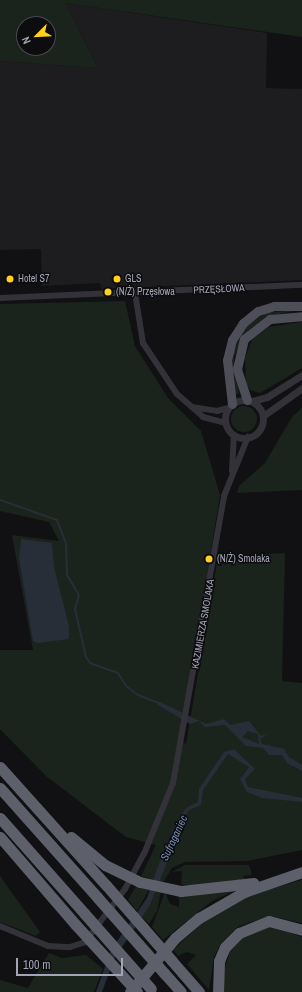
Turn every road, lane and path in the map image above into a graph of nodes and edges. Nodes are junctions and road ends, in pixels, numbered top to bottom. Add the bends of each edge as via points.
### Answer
1 (302, 285) edge
2 (135, 293) junction
3 (0, 298) edge
4 (302, 306) edge
5 (302, 316) edge
6 (302, 375) edge
7 (302, 388) edge
8 (250, 401) junction
9 (230, 406) junction
10 (190, 407) junction
11 (263, 416) junction
12 (225, 423) junction
13 (234, 435) junction
14 (248, 438) junction
15 (232, 471) junction
16 (0, 767) edge
17 (0, 788) edge
18 (38, 809) junction
19 (0, 818) edge
20 (0, 836) edge
21 (302, 872) edge
22 (288, 876) junction
23 (0, 926) edge
24 (302, 930) edge
25 (110, 964) junction
26 (152, 990) edge
27 (129, 992) edge
28 (137, 992) edge
29 (181, 992) edge
30 (200, 992) edge
31 (218, 992) edge

1 - 2 street, PRZĘSŁOWA
2 - 3 street, PRZĘSŁOWA
2 - 10 street via 143,343 177,394
4 - 9 main road via 274,306 258,311 243,323 228,354
5 - 8 main road via 270,319 244,339 238,369
6 - 8 street via 267,397
7 - 11 street
8 - 9 street
8 - 11 street
9 - 10 street via 217,411
9 - 12 street
10 - 12 street via 203,417
11 - 14 street via 261,427
12 - 13 street
13 - 14 street
13 - 15 street, KAZIMIERZA SMOLAKA
14 - 15 street, KAZIMIERZA SMOLAKA
15 - 23 street, KAZIMIERZA SMOLAKA via 224,496 184,731 164,808 125,889 92,937 77,945 48,946
16 - 18 highway
17 - 29 highway, bridge
18 - 22 highway, bridge via 105,865 140,882 181,890 209,890
18 - 30 highway, bridge
19 - 26 highway, bridge
20 - 25 highway, bridge
21 - 22 highway
22 - 27 highway via 244,892 199,918 175,938
24 - 31 highway via 269,921 239,933 225,947 219,961
25 - 27 highway, bridge
25 - 28 highway, bridge

